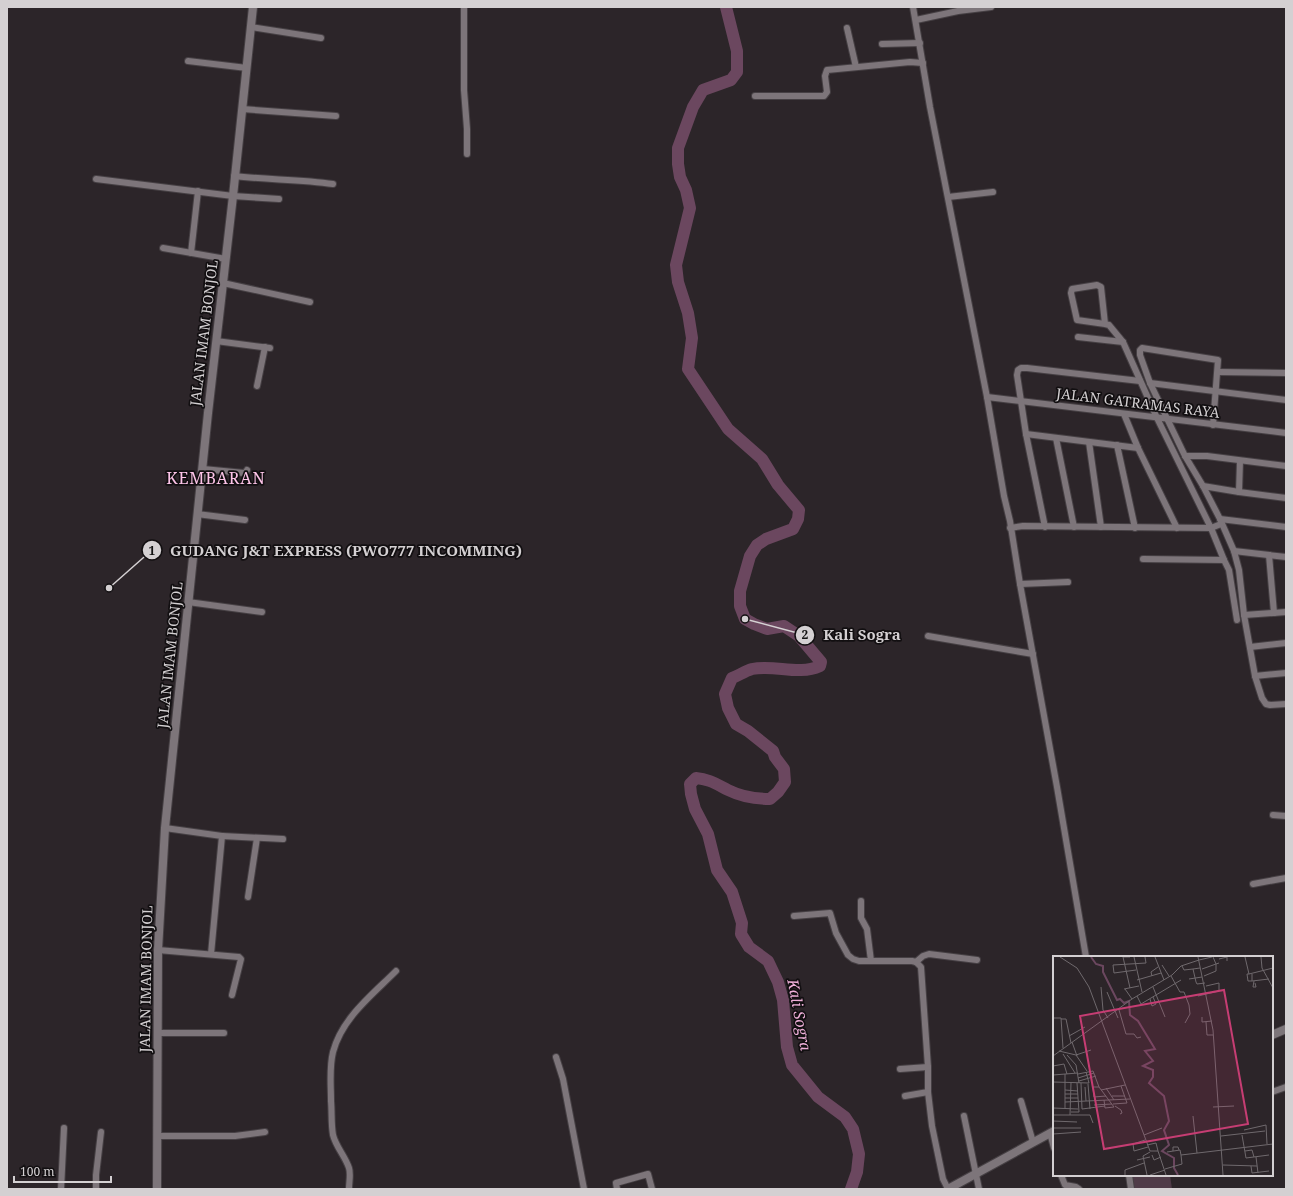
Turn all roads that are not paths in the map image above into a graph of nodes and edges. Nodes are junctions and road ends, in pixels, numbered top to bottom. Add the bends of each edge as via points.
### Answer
1 (253, 7) edge
2 (464, 7) edge
3 (913, 7) edge
4 (991, 7) edge
5 (916, 20) junction
6 (251, 27) junction
7 (847, 28) dead end
8 (321, 38) dead end
9 (920, 43) junction
10 (882, 44) dead end
11 (188, 62) dead end
12 (923, 63) junction
13 (856, 67) junction
14 (247, 68) junction
15 (755, 96) dead end
16 (242, 110) junction
17 (336, 116) dead end
18 (467, 154) dead end
19 (234, 176) junction
20 (96, 180) dead end
21 (333, 184) dead end
22 (198, 191) junction
23 (993, 192) dead end
24 (233, 196) junction
25 (948, 197) junction
26 (279, 199) dead end
27 (163, 248) dead end
28 (192, 253) junction
29 (226, 259) junction
30 (223, 283) junction
31 (310, 302) dead end
32 (1105, 324) junction
33 (1078, 337) dead end
34 (216, 341) junction
35 (1123, 342) junction
36 (1218, 372) junction
37 (1286, 373) edge
38 (1140, 381) junction
39 (1150, 383) junction
40 (257, 386) dead end
41 (1216, 391) junction
42 (987, 397) junction
43 (1286, 400) edge
44 (1021, 401) junction
45 (1124, 414) junction
46 (1157, 418) junction
47 (1169, 420) junction
48 (1213, 425) junction
49 (1286, 433) edge
50 (1026, 434) junction
51 (1056, 438) junction
52 (1089, 442) junction
53 (1117, 445) junction
54 (1138, 448) junction
55 (1185, 456) junction
56 (1240, 461) junction
57 (1286, 466) edge
58 (202, 469) junction
59 (247, 470) dead end
60 (1204, 486) junction
61 (1239, 492) junction
62 (1286, 498) edge
63 (197, 514) junction
64 (245, 520) dead end
65 (1221, 521) junction
66 (1045, 527) junction
67 (1074, 527) junction
68 (1101, 527) junction
69 (1286, 527) edge
70 (1010, 528) junction
71 (1135, 528) junction
72 (1177, 528) junction
73 (1211, 528) junction
74 (1234, 551) junction
75 (1269, 555) junction
76 (1286, 557) edge
77 (1143, 559) dead end
78 (1224, 560) junction
79 (1068, 582) dead end
80 (1020, 584) junction
81 (188, 602) junction
82 (262, 612) dead end
83 (1286, 612) edge
84 (1274, 613) junction
85 (1244, 615) junction
86 (1237, 620) dead end
87 (928, 636) dead end
88 (1286, 643) edge
89 (1250, 647) junction
90 (1033, 654) junction
91 (1286, 673) edge
92 (1255, 676) junction
93 (1286, 704) edge
94 (1273, 815) dead end
95 (1286, 816) edge
96 (165, 828) junction
97 (222, 836) junction
98 (257, 838) junction
99 (283, 839) dead end
100 (1286, 878) edge
101 (1253, 884) dead end
102 (248, 897) dead end
103 (861, 900) dead end
104 (794, 916) dead end
105 (158, 950) junction
106 (211, 954) junction
107 (1086, 956) edge
108 (977, 960) dead end
109 (871, 961) junction
110 (916, 962) junction
111 (396, 972) dead end
112 (232, 995) dead end
113 (1286, 1029) edge
114 (157, 1033) junction
115 (224, 1033) dead end
116 (1273, 1035) edge
117 (556, 1057) dead end
118 (928, 1067) junction
119 (900, 1069) dead end
120 (1286, 1087) edge
121 (928, 1092) junction
122 (1273, 1092) edge
123 (905, 1096) dead end
124 (1021, 1101) dead end
125 (964, 1116) dead end
126 (64, 1128) dead end
127 (101, 1132) dead end
128 (265, 1132) dead end
129 (1052, 1132) edge
130 (157, 1136) junction
131 (1033, 1142) junction
132 (976, 1175) junction
133 (1061, 1176) edge
134 (1129, 1176) edge
135 (61, 1189) edge
136 (96, 1189) edge
137 (157, 1189) edge
138 (349, 1189) edge
139 (584, 1189) edge
140 (618, 1189) edge
141 (652, 1189) edge
142 (948, 1189) edge
143 (979, 1189) edge
144 (1078, 1189) edge
145 (1131, 1189) edge

1 - 6 main road, JALAN IMAM BONJOL
2 - 18 street
3 - 5 street
4 - 5 street
5 - 9 street
6 - 8 street
6 - 14 main road, JALAN IMAM BONJOL
7 - 13 street
9 - 10 street
9 - 12 street
11 - 14 street
12 - 13 street
12 - 25 street
13 - 15 street via 827,70 824,96
14 - 16 main road, JALAN IMAM BONJOL
16 - 17 street
16 - 19 main road, JALAN IMAM BONJOL
19 - 21 street
19 - 24 main road, JALAN IMAM BONJOL
20 - 22 street
22 - 24 street
22 - 28 street
23 - 25 street
24 - 26 street
24 - 29 main road, JALAN IMAM BONJOL
25 - 42 street
27 - 28 street
28 - 29 street
29 - 30 main road, JALAN IMAM BONJOL
30 - 31 street
30 - 34 main road, JALAN IMAM BONJOL
32 - 32 street via 1101,287 1097,285 1072,289 1077,320
32 - 35 street via 1109,325
33 - 35 street
34 - 40 street via 268,348
34 - 58 main road, JALAN IMAM BONJOL
35 - 38 street
36 - 37 street
36 - 39 street via 1218,360 1214,358 1142,348 1140,355
36 - 41 street
38 - 44 street via 1021,368 1017,375
38 - 46 street
39 - 41 street
39 - 47 street
41 - 43 street
41 - 48 street
42 - 44 street, JALAN GATRAMAS RAYA
42 - 70 street
44 - 45 street, JALAN GATRAMAS RAYA
44 - 50 street
45 - 46 street, JALAN GATRAMAS RAYA
45 - 54 street
46 - 47 street, JALAN GATRAMAS RAYA
46 - 73 street
47 - 48 street, JALAN GATRAMAS RAYA
47 - 55 street
48 - 49 street, JALAN GATRAMAS RAYA
50 - 51 street
50 - 66 street
51 - 52 street
51 - 67 street
52 - 53 street
52 - 68 street
53 - 54 street
53 - 71 street
54 - 72 street
55 - 56 street via 1208,456
55 - 60 street
56 - 57 street
56 - 61 street
58 - 59 street via 244,473
58 - 63 main road, JALAN IMAM BONJOL
60 - 61 street
60 - 65 street
61 - 62 street
63 - 64 street
63 - 81 main road, JALAN IMAM BONJOL
65 - 69 street
65 - 73 street
65 - 74 street
66 - 67 street
66 - 70 street
67 - 68 street
68 - 71 street
70 - 80 street
71 - 72 street
72 - 73 street
73 - 78 street
74 - 75 street
74 - 85 street via 1239,570
75 - 76 street
75 - 84 street
77 - 78 street
78 - 86 street via 1229,570
79 - 80 street
80 - 90 street
81 - 82 street
81 - 96 main road, JALAN IMAM BONJOL
83 - 84 street
84 - 85 street
85 - 89 street
87 - 90 street
88 - 89 street
89 - 92 street
90 - 107 street
91 - 92 street
92 - 93 street via 1266,704
94 - 95 street
96 - 97 street
96 - 105 main road, JALAN IMAM BONJOL
97 - 98 street
97 - 106 street
98 - 99 street
98 - 102 street
100 - 101 street
103 - 109 street via 861,918 867,929
104 - 109 street via 830,913 836,933 848,955 853,959
105 - 106 street
105 - 114 main road, JALAN IMAM BONJOL
106 - 112 street via 240,958
108 - 110 street via 930,954
109 - 110 street
110 - 118 street via 922,970
111 - 138 street via 354,1014 333,1051 331,1120 338,1149 349,1168
113 - 116 main road
114 - 115 street
114 - 130 main road, JALAN IMAM BONJOL
117 - 139 street via 563,1079
118 - 119 street
118 - 121 street
120 - 122 street
121 - 123 street
121 - 142 street via 940,1167
124 - 131 street
125 - 132 street
126 - 135 street
127 - 136 street
128 - 130 street via 235,1136
129 - 131 main road
130 - 137 main road, JALAN IMAM BONJOL
131 - 132 main road
132 - 142 main road
132 - 143 street
133 - 144 street via 1065,1186 1076,1186
134 - 145 street
140 - 141 street via 616,1183 648,1174

